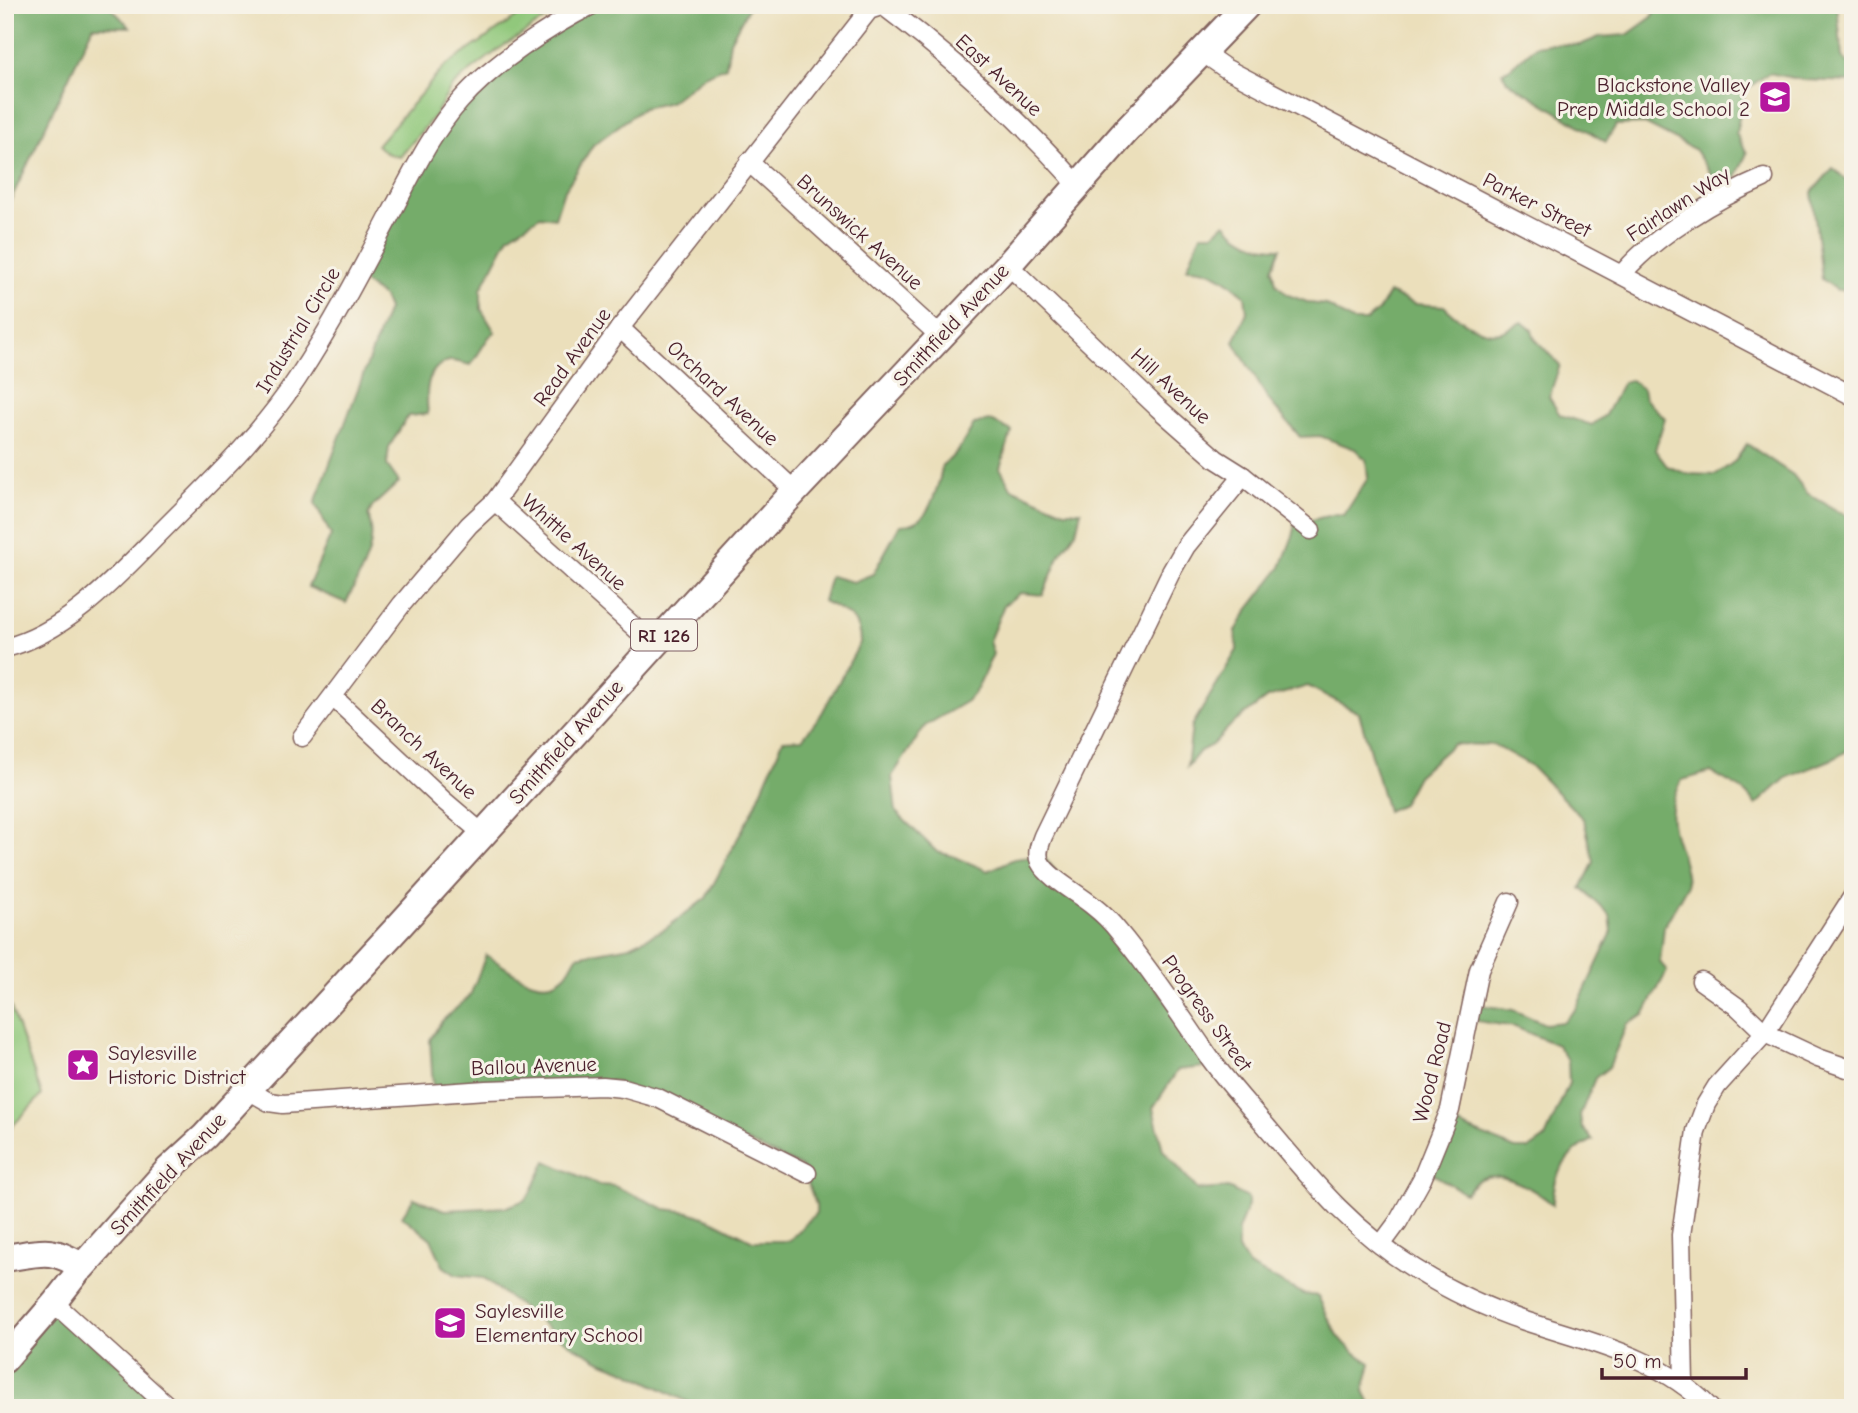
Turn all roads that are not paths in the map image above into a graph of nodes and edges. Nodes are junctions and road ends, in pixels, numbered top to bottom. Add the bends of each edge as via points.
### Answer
1 (592, 5) edge
2 (1246, 5) edge
3 (881, 6) edge
4 (1202, 52) junction
5 (749, 162) junction
6 (1764, 178) dead end
7 (1079, 186) junction
8 (1008, 265) junction
9 (1622, 274) junction
10 (620, 328) junction
11 (940, 336) junction
12 (1853, 396) edge
13 (1243, 475) junction
14 (796, 491) junction
15 (495, 501) junction
16 (1311, 530) dead end
17 (654, 645) junction
18 (5, 648) edge
19 (333, 697) junction
20 (302, 737) dead end
21 (483, 834) junction
22 (1853, 896) edge
23 (1509, 902) dead end
24 (1702, 981) dead end
25 (1765, 1033) junction
26 (1853, 1070) edge
27 (248, 1090) junction
28 (807, 1172) dead end
29 (1381, 1245) junction
30 (5, 1258) edge
31 (82, 1267) junction
32 (54, 1303) junction
33 (5, 1360) edge
34 (1684, 1385) junction
35 (170, 1408) edge
36 (1710, 1408) edge

1 - 18 street, Industrial Circle via 499,65 440,125 297,380 211,483 85,604 29,642
2 - 4 main road, Smithfield Avenue / RI 126
3 - 5 street, Read Avenue via 869,10
3 - 7 street, East Avenue via 942,52
4 - 7 main road, Smithfield Avenue / RI 126
4 - 9 street, Parker Street
5 - 10 street, Read Avenue
5 - 11 street, Brunswick Avenue
6 - 9 street, Fairlawn Way via 1653,243
7 - 8 main road, Smithfield Avenue / RI 126
8 - 11 main road, Smithfield Avenue / RI 126
8 - 13 street, Hill Avenue via 1158,408 1216,459
9 - 12 street, Parker Street
10 - 14 street, Orchard Avenue
10 - 15 street, Read Avenue
11 - 14 main road, Smithfield Avenue / RI 126
13 - 16 street, Hill Avenue
13 - 29 street, Progress Street via 1171,572 1038,847 1040,861 1118,931 1232,1087 1341,1212
14 - 17 main road, Smithfield Avenue / RI 126
15 - 17 street, Whittle Avenue
15 - 19 street, Read Avenue via 402,604
17 - 21 main road, Smithfield Avenue / RI 126
19 - 20 street, Read Avenue
19 - 21 street, Branch Avenue
21 - 27 main road, Smithfield Avenue / RI 126
22 - 25 street
23 - 29 street, Wood Road via 1479,970 1450,1110 1422,1179
24 - 25 street
25 - 26 street
25 - 34 street via 1717,1086 1696,1131 1681,1236
27 - 28 street, Ballou Avenue via 283,1104 486,1090 623,1088 658,1098
27 - 31 main road, Smithfield Avenue / RI 126 via 169,1169
29 - 34 street, Progress Street via 1490,1309 1627,1354
30 - 31 main road via 50,1251
31 - 32 main road, Smithfield Avenue / RI 126
32 - 33 main road, Smithfield Avenue / RI 126
32 - 35 street
34 - 36 street, Progress Street

